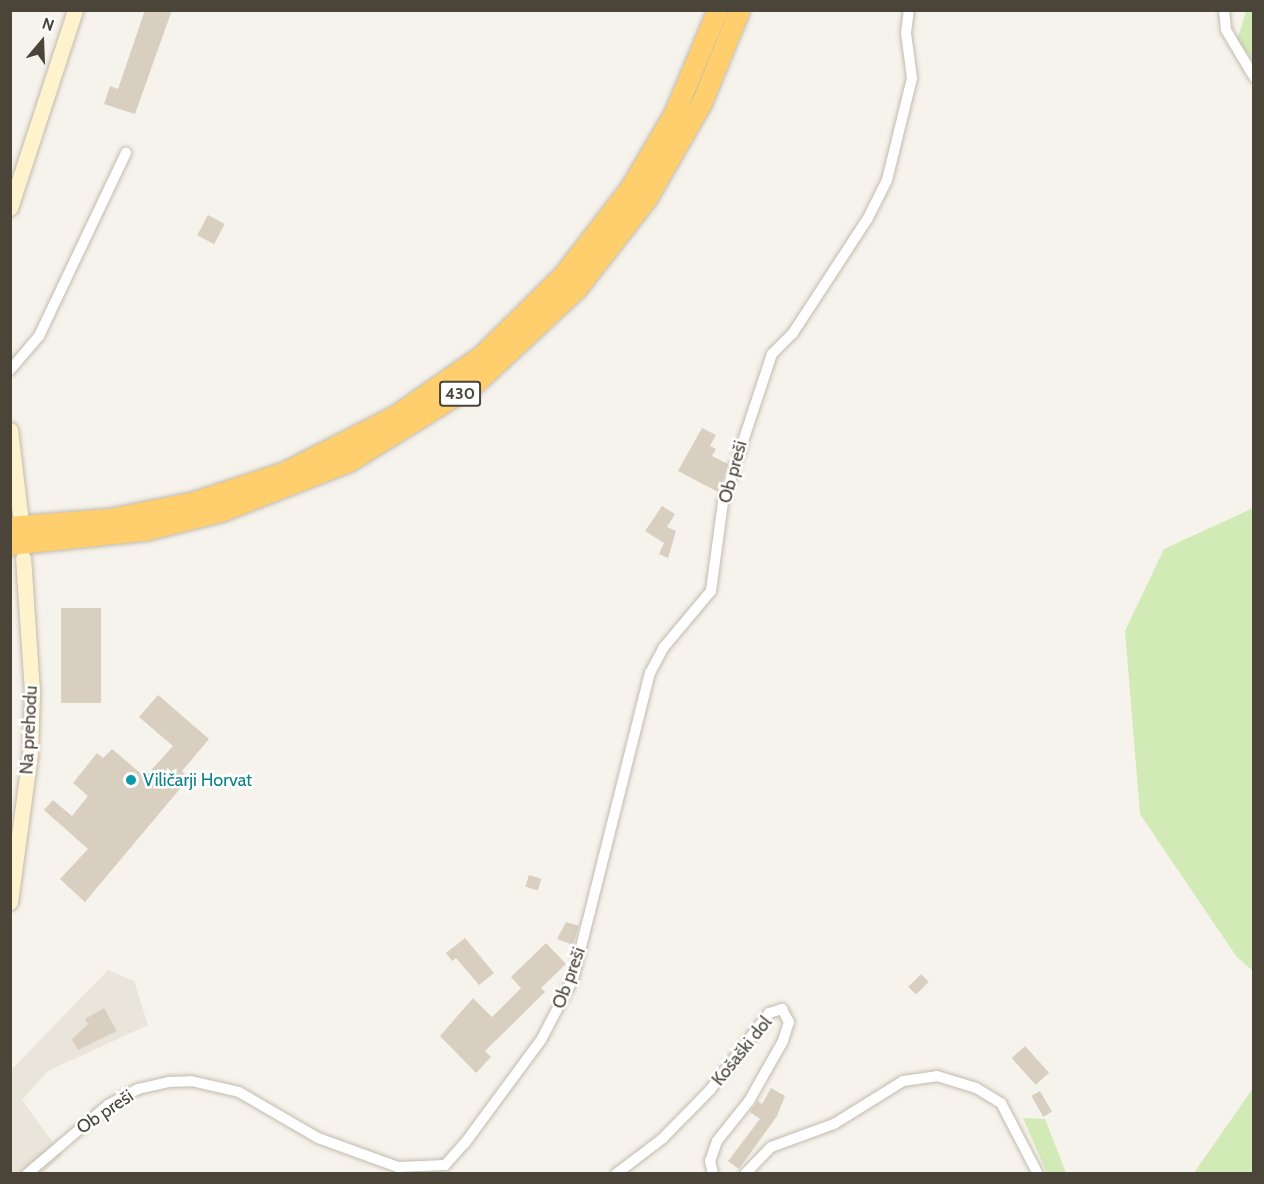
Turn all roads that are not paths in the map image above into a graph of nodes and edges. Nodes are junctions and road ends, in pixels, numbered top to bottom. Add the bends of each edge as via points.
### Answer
1 (75, 10) edge
2 (718, 10) edge
3 (740, 10) edge
4 (909, 10) edge
5 (1224, 10) edge
6 (1254, 77) edge
7 (126, 153) dead end
8 (10, 208) edge
9 (10, 370) edge
10 (10, 430) edge
11 (15, 521) edge
12 (17, 552) edge
13 (10, 902) edge
14 (446, 1169) edge
15 (27, 1173) edge
16 (616, 1173) edge
17 (713, 1173) edge
18 (745, 1173) edge
19 (1038, 1173) edge

1 - 8 street
2 - 11 highway, 430 via 675,113 631,188 564,275 482,356 396,416 286,472 195,502 110,519
3 - 12 highway, 430 via 702,103 647,199 577,289 475,384 349,462 221,512
4 - 14 street, Ob preši via 906,33 912,78 887,180 868,218 793,333 772,354 753,400 723,502 711,591 664,647 650,673 573,979 541,1040
5 - 6 street via 1227,30
7 - 9 street via 39,336
10 - 11 street
12 - 13 street, Na prehodu via 32,692 30,755
14 - 15 street, Ob preši via 371,1160 318,1138 238,1092 191,1081 138,1089 108,1105
16 - 17 street, Košaški dol via 662,1139 710,1090 769,1013 782,1009 789,1022 783,1041 749,1101 717,1141 710,1161
18 - 19 street via 771,1147 834,1124 903,1081 937,1076 976,1088 1000,1104

